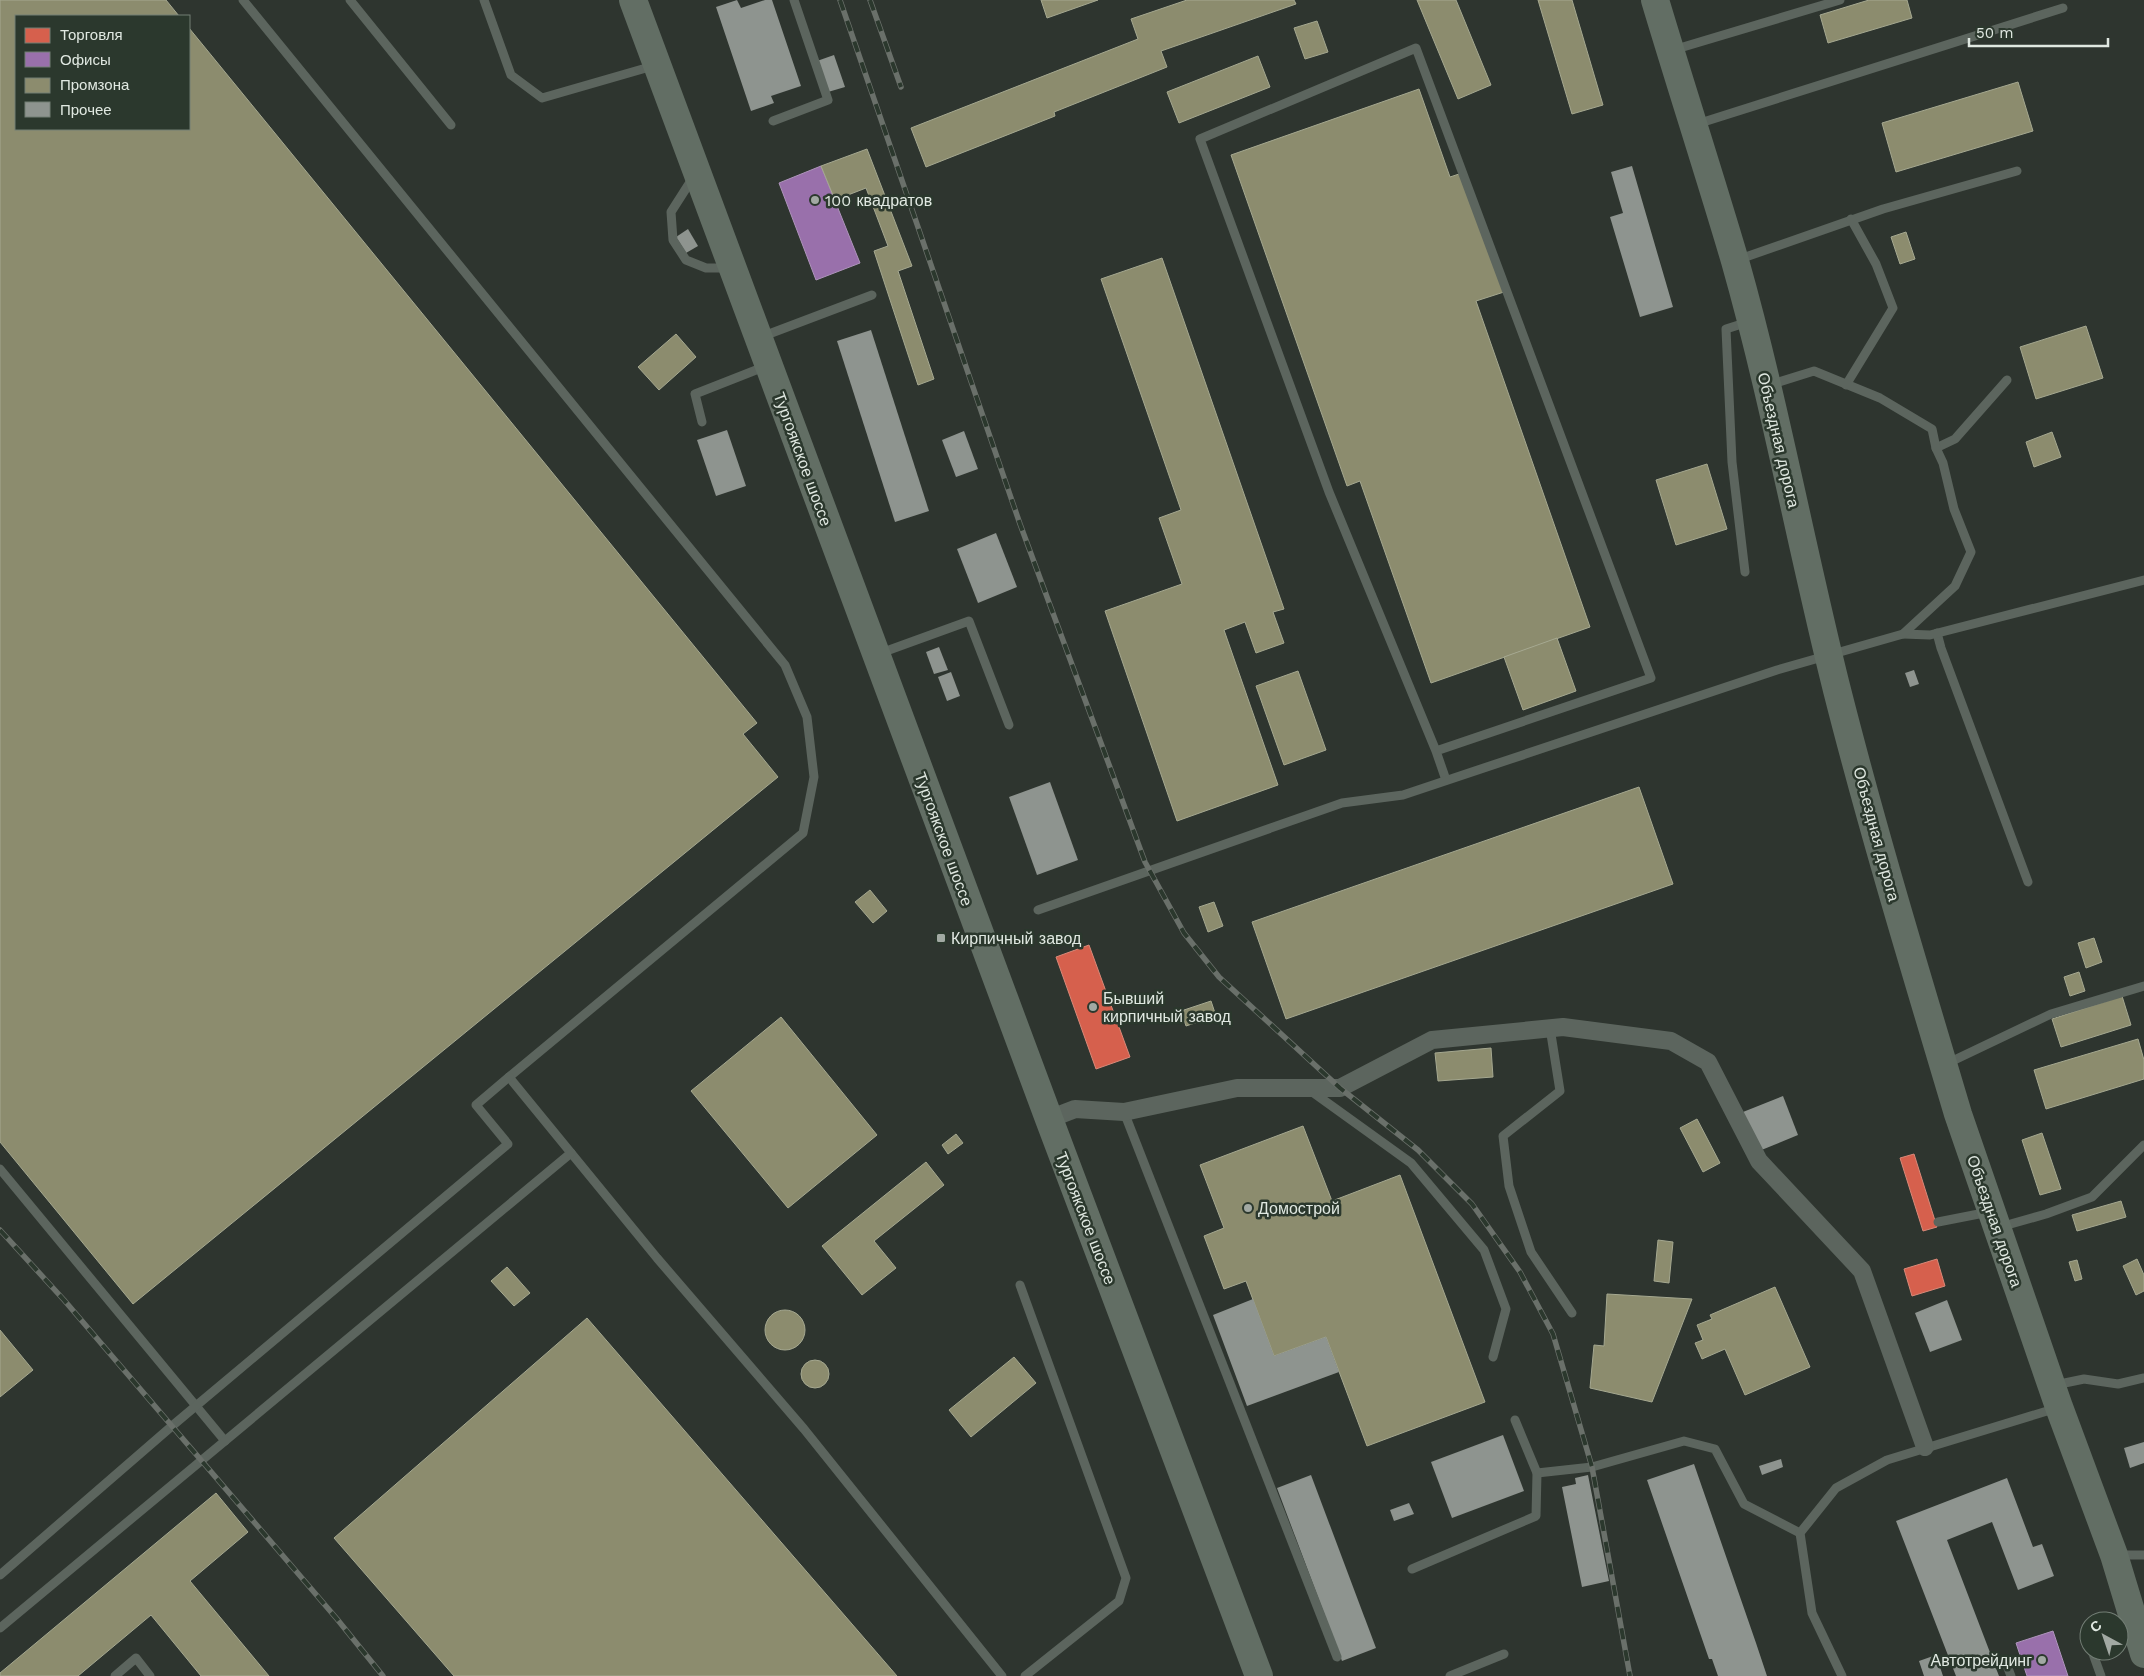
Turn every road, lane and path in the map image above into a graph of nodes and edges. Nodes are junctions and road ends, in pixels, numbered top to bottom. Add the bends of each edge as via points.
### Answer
1 (243, 0) edge
2 (350, 0) edge
3 (484, 0) edge
4 (633, 0) edge
5 (794, 0) edge
6 (1655, 0) edge
7 (1840, 0) edge
8 (2063, 8) dead end
9 (1670, 50) junction
10 (656, 65) junction
11 (773, 121) dead end
12 (451, 125) dead end
13 (1692, 126) junction
14 (2017, 171) dead end
15 (696, 172) junction
16 (1852, 220) junction
17 (1735, 261) junction
18 (732, 268) junction
19 (872, 295) dead end
20 (1750, 321) junction
21 (758, 338) junction
22 (768, 365) junction
23 (2007, 380) dead end
24 (1846, 385) junction
25 (1767, 386) junction
26 (702, 422) dead end
27 (1936, 448) junction
28 (1745, 572) dead end
29 (2144, 580) edge
30 (1937, 633) junction
31 (1903, 634) junction
32 (876, 655) junction
33 (1009, 726) dead end
34 (1436, 751) junction
35 (1446, 780) junction
36 (2028, 882) dead end
37 (1038, 910) dead end
38 (2144, 986) edge
39 (1550, 1028) junction
40 (1943, 1065) junction
41 (509, 1078) junction
42 (1306, 1088) junction
43 (1124, 1112) junction
44 (1048, 1119) junction
45 (2144, 1145) edge
46 (571, 1153) junction
47 (0, 1169) edge
48 (1995, 1220) junction
49 (1938, 1222) dead end
50 (1020, 1285) dead end
51 (1572, 1313) dead end
52 (1494, 1358) dead end
53 (2144, 1378) edge
54 (2056, 1396) junction
55 (196, 1406) junction
56 (1515, 1420) dead end
57 (225, 1441) junction
58 (1925, 1447) junction
59 (1537, 1473) junction
60 (1800, 1533) junction
61 (2114, 1555) junction
62 (2144, 1555) edge
63 (1412, 1569) dead end
64 (0, 1575) edge
65 (0, 1628) edge
66 (1504, 1654) dead end
67 (2144, 1654) edge
68 (1337, 1657) dead end
69 (2096, 1661) edge
70 (2006, 1663) dead end
71 (115, 1676) edge
72 (150, 1676) edge
73 (1002, 1676) edge
74 (1025, 1676) edge
75 (1259, 1676) edge
76 (1450, 1676) edge
77 (1842, 1676) edge
78 (2010, 1676) edge
79 (2101, 1676) edge

1 - 41 lane via 785,665 807,718 814,777 803,832
2 - 12 lane
3 - 10 lane via 511,75 542,98
4 - 10 main road, Тургоякское шоссе
5 - 11 lane via 828,100
6 - 9 main road, Объездная дорога
7 - 9 lane
8 - 13 lane
9 - 13 main road, Объездная дорога
10 - 15 main road, Тургоякское шоссе
13 - 17 main road, Объездная дорога
14 - 16 lane
15 - 18 main road, Тургоякское шоссе
15 - 18 lane via 671,212 673,240 686,260 706,268
16 - 17 lane
16 - 24 lane via 1876,264 1892,308
17 - 20 main road, Объездная дорога
18 - 21 main road, Тургоякское шоссе
19 - 21 lane
20 - 25 main road, Объездная дорога
20 - 28 lane via 1726,329 1732,462
21 - 22 main road, Тургоякское шоссе
22 - 26 lane via 695,394
22 - 32 main road, Тургоякское шоссе
23 - 27 lane via 1955,439
24 - 25 lane via 1814,371
24 - 27 lane via 1880,398 1932,428
25 - 40 main road, Объездная дорога via 1837,689
27 - 31 lane via 1971,552 1955,586
29 - 30 lane
30 - 31 lane
30 - 36 lane
31 - 35 lane via 1777,670
32 - 33 lane via 969,621
32 - 44 main road, Тургоякское шоссе
34 - 34 lane via 1329,492 1200,139 1416,48 1650,678
34 - 35 lane
35 - 37 lane via 1403,795 1342,803
38 - 40 lane via 2051,1014
39 - 42 street via 1432,1040 1340,1088
39 - 51 lane via 1560,1092 1503,1136 1509,1186 1532,1252
39 - 58 street via 1671,1041 1708,1062 1759,1161 1862,1271
40 - 48 main road, Объездная дорога
41 - 46 lane
41 - 55 lane via 476,1105 508,1144
42 - 43 street via 1237,1088
42 - 52 lane via 1411,1163 1484,1250 1506,1309
43 - 44 street via 1075,1110
43 - 68 lane
44 - 75 main road, Тургоякское шоссе
45 - 48 lane via 2092,1197 2046,1214
46 - 57 lane
46 - 73 lane via 804,1429
47 - 55 lane
48 - 49 lane via 1966,1218
48 - 54 main road, Объездная дорога
50 - 74 lane via 1126,1578 1119,1601
53 - 54 lane via 2118,1384 2084,1379
54 - 58 lane
54 - 61 main road, Объездная дорога
55 - 57 lane
55 - 64 lane
56 - 59 lane
57 - 65 lane
58 - 60 lane via 1887,1460 1836,1488
59 - 60 lane via 1592,1467 1684,1441 1715,1449 1744,1504
59 - 63 lane via 1536,1516
60 - 77 lane via 1812,1613
61 - 62 lane
61 - 67 main road, Объездная дорога
66 - 76 lane
69 - 79 lane
70 - 78 lane
71 - 72 lane via 136,1658

